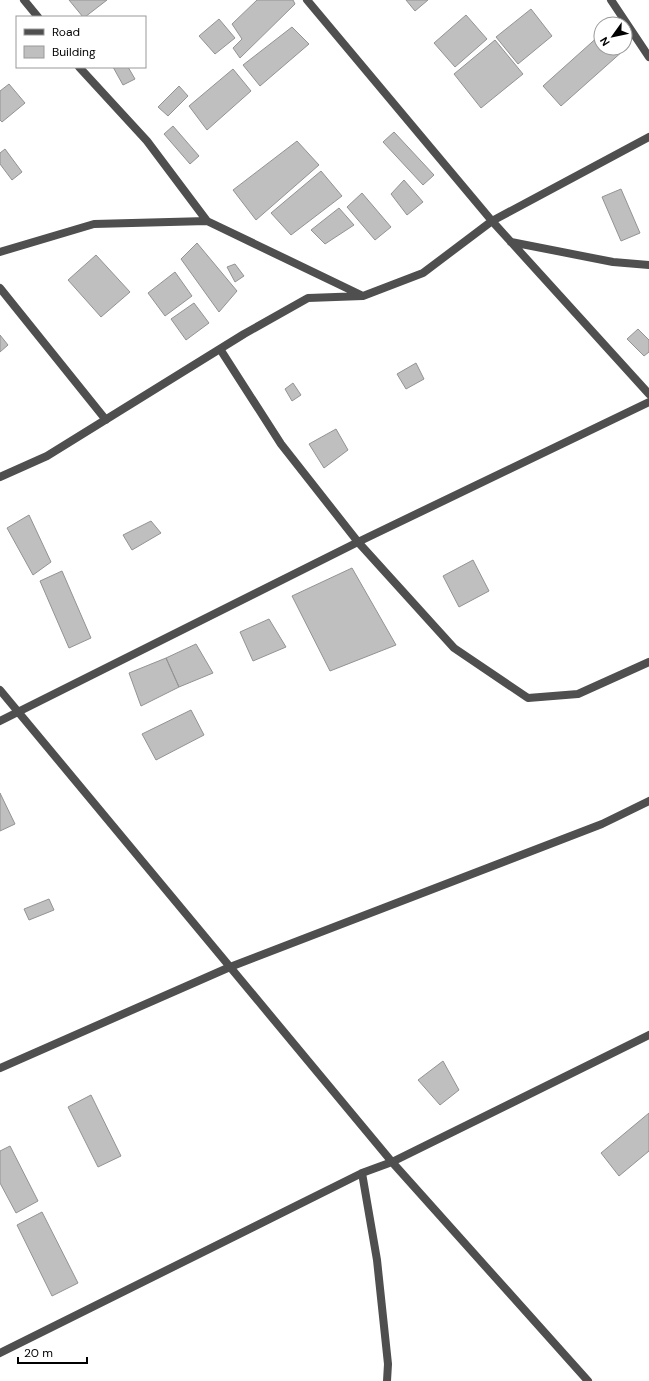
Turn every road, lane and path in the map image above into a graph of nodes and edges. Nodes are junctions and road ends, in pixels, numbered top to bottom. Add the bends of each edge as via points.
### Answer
1 (24, 0) edge
2 (307, 0) edge
3 (611, 0) edge
4 (37, 16) edge
5 (649, 57) edge
6 (80, 68) edge
7 (649, 137) edge
8 (207, 221) junction
9 (492, 221) junction
10 (511, 242) junction
11 (0, 252) edge
12 (649, 265) edge
13 (0, 288) edge
14 (363, 296) junction
15 (220, 349) junction
16 (649, 394) edge
17 (649, 402) edge
18 (106, 420) junction
19 (0, 477) edge
20 (358, 542) junction
21 (649, 662) edge
22 (0, 690) edge
23 (19, 712) junction
24 (0, 721) edge
25 (649, 801) edge
26 (230, 967) junction
27 (649, 1035) edge
28 (0, 1068) edge
29 (392, 1162) junction
30 (362, 1174) junction
31 (0, 1353) edge
32 (387, 1381) edge
33 (588, 1381) edge

1 - 4 street
2 - 9 street
3 - 5 street
6 - 8 street via 147,141
7 - 9 street
8 - 11 street via 94,224
8 - 14 street
9 - 10 street
9 - 14 street via 424,274
10 - 12 street via 613,262
10 - 16 street
13 - 18 street
14 - 15 street via 308,298
15 - 18 street
15 - 20 street via 281,444
17 - 20 street
18 - 19 street via 47,456
20 - 21 street via 454,648 528,698 578,694
20 - 23 street
22 - 23 street
23 - 24 street
23 - 26 street
25 - 26 street via 602,824
26 - 28 street
26 - 29 street
27 - 29 street
29 - 30 street
29 - 33 street
30 - 31 street
30 - 32 street via 377,1260 388,1364

